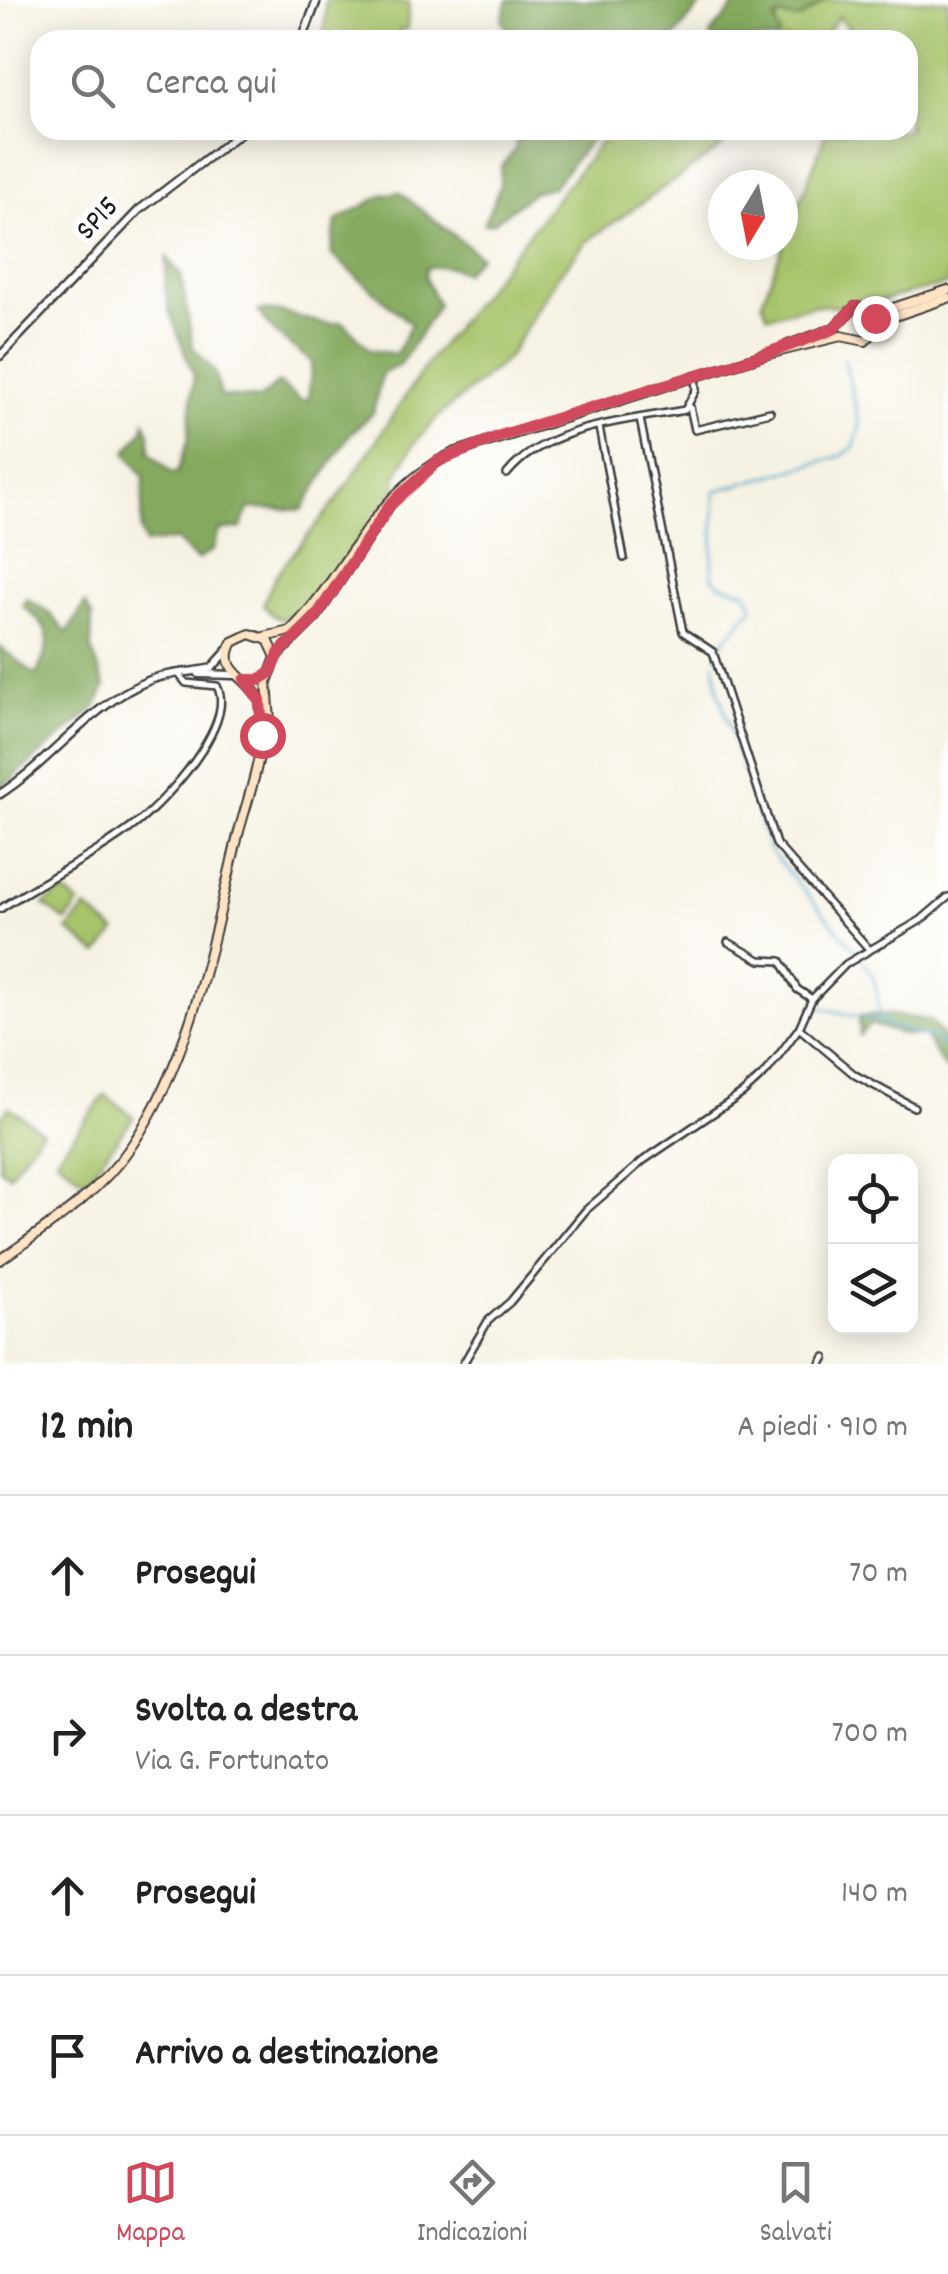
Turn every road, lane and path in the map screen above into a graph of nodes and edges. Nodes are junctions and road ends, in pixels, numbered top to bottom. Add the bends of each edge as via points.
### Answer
1 (316, 0) edge
2 (306, 30) edge
3 (231, 140) edge
4 (948, 294) edge
5 (867, 309) junction
6 (842, 318) junction
7 (876, 329) junction
8 (848, 338) junction
9 (0, 356) edge
10 (760, 356) junction
11 (696, 376) junction
12 (690, 406) junction
13 (770, 412) dead end
14 (640, 419) junction
15 (599, 426) junction
16 (438, 461) junction
17 (507, 474) dead end
18 (624, 558) dead end
19 (264, 637) junction
20 (230, 648) junction
21 (276, 658) junction
22 (188, 672) junction
23 (178, 673) junction
24 (235, 675) junction
25 (267, 676) junction
26 (245, 680) junction
27 (258, 754) junction
28 (0, 794) edge
29 (948, 898) edge
30 (0, 909) edge
31 (728, 942) dead end
32 (868, 949) junction
33 (812, 999) junction
34 (799, 1028) junction
35 (914, 1107) dead end
36 (0, 1260) edge
37 (463, 1364) edge

1 - 2 street
3 - 9 street, SP15 via 139,210
4 - 5 main road via 884,312
4 - 7 main road
5 - 6 main road via 855,307
5 - 7 main road
6 - 8 main road
6 - 10 main road via 833,329
7 - 8 main road via 864,341
8 - 10 main road
10 - 11 main road
11 - 12 street
11 - 16 main road
12 - 13 street via 696,430
12 - 14 street
14 - 15 street
14 - 32 street via 682,632 714,655 776,844
15 - 17 street via 547,443
15 - 18 street
16 - 19 main road via 384,503 296,624 283,636
16 - 21 main road via 390,505 316,617
19 - 20 main road via 245,634
19 - 21 main road
20 - 22 street via 217,666
20 - 24 main road
21 - 25 main road
22 - 23 street
22 - 24 street
23 - 28 street via 131,689 74,728
23 - 30 street via 186,684 217,686 221,696 214,731 180,777 138,823
24 - 26 main road
25 - 26 main road
25 - 27 main road via 270,721
26 - 27 main road via 262,709
27 - 36 main road via 206,966 150,1115 110,1174
29 - 32 street
31 - 33 street via 760,960 781,961 797,989
32 - 33 street
33 - 34 street
34 - 35 street via 855,1075
34 - 37 street via 743,1093 644,1160 586,1210 488,1321

